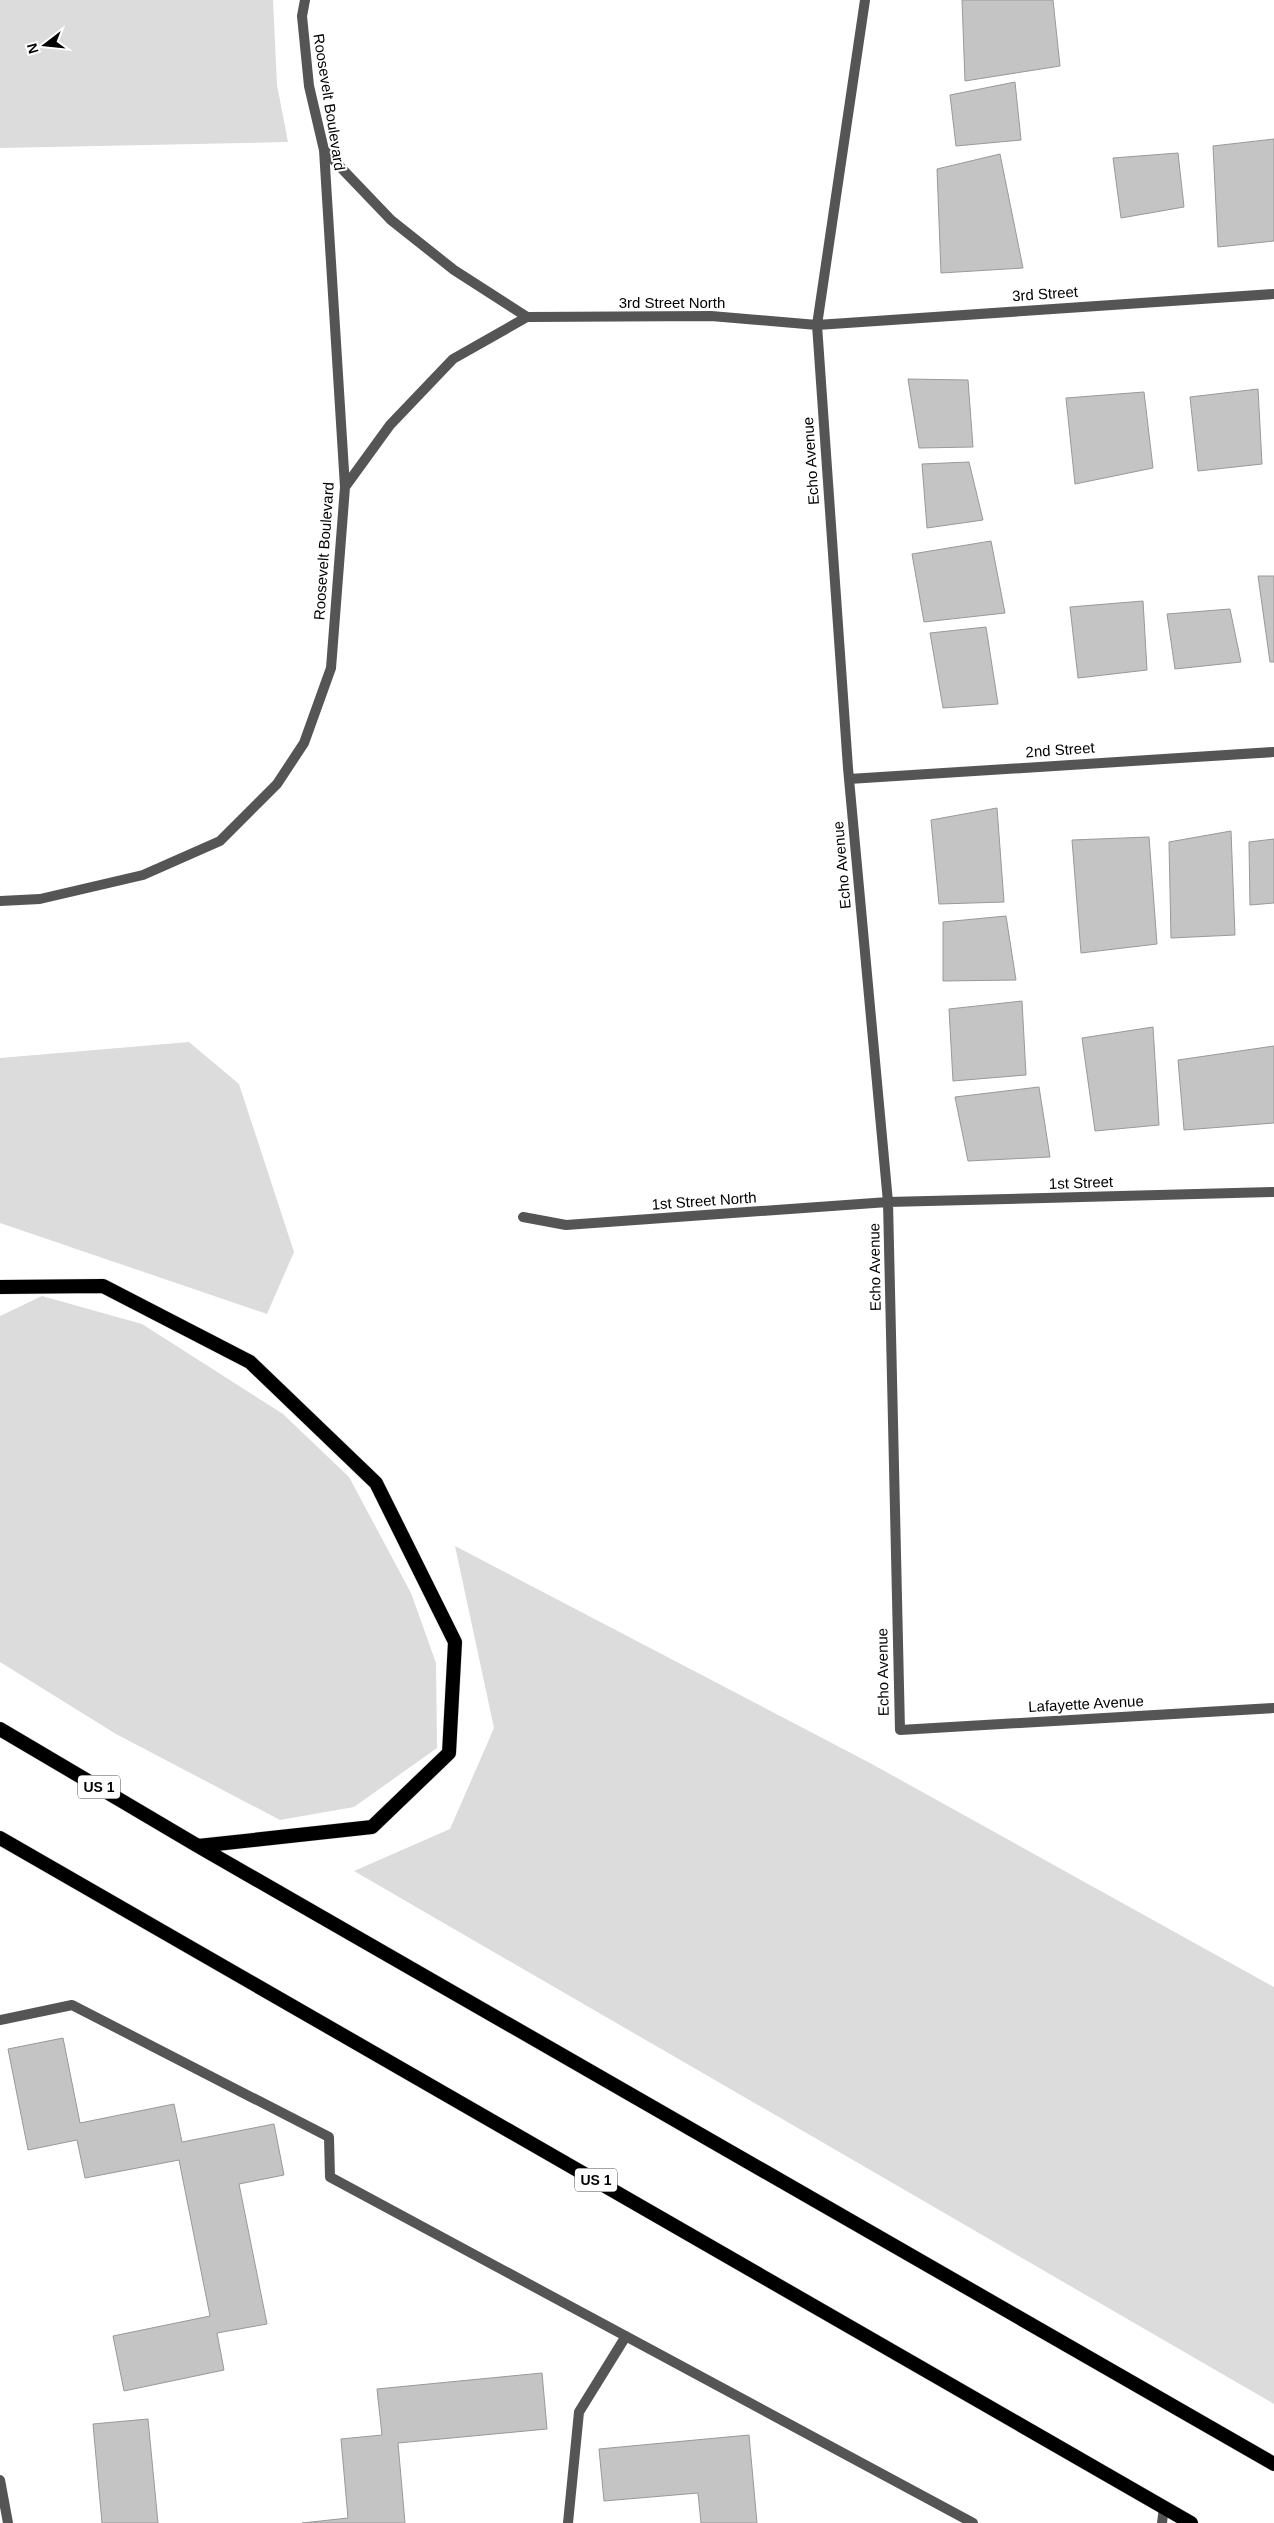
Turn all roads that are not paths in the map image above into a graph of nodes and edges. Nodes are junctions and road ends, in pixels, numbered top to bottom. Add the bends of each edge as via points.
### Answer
1 (305, 0) edge
2 (865, 0) edge
3 (324, 150) junction
4 (1274, 294) edge
5 (527, 317) junction
6 (817, 325) junction
7 (345, 487) junction
8 (1274, 752) edge
9 (849, 779) junction
10 (0, 901) edge
11 (1274, 1192) edge
12 (888, 1202) junction
13 (523, 1217) dead end
14 (0, 1287) edge
15 (1274, 1708) edge
16 (0, 1729) edge
17 (900, 1730) joint
18 (0, 1838) edge
19 (198, 1846) junction
20 (0, 2020) edge
21 (626, 2336) junction
22 (1274, 2464) edge
23 (0, 2480) edge
24 (1164, 2507) junction
25 (8, 2523) edge
26 (568, 2523) edge
27 (973, 2523) edge
28 (1162, 2523) edge
29 (1191, 2523) edge

1 - 3 street, Roosevelt Boulevard via 302,16 309,86
2 - 6 street, Echo Avenue
3 - 5 street via 391,220 454,270
3 - 7 street, Roosevelt Boulevard
4 - 6 street, 3rd Street
5 - 6 street, 3rd Street North via 711,316
5 - 7 street, 3rd Street North via 453,359 390,425
6 - 9 street, Echo Avenue
7 - 10 street, Roosevelt Boulevard via 331,668 304,743 277,784 220,841 143,875 40,899
8 - 9 street, 2nd Street
9 - 12 street, Echo Avenue
11 - 12 street, 1st Street
12 - 13 street, 1st Street North via 566,1225
12 - 17 street, Echo Avenue
14 - 19 highway via 103,1286 250,1362 376,1483 455,1642 449,1753 372,1827
15 - 17 street, Lafayette Avenue
16 - 19 highway, US 1
18 - 24 highway, US 1
19 - 22 highway, US 1
20 - 21 street via 72,2005 330,2138 330,2177
21 - 26 street via 580,2412
21 - 27 street
23 - 25 street
24 - 28 street
24 - 29 highway, US 1

